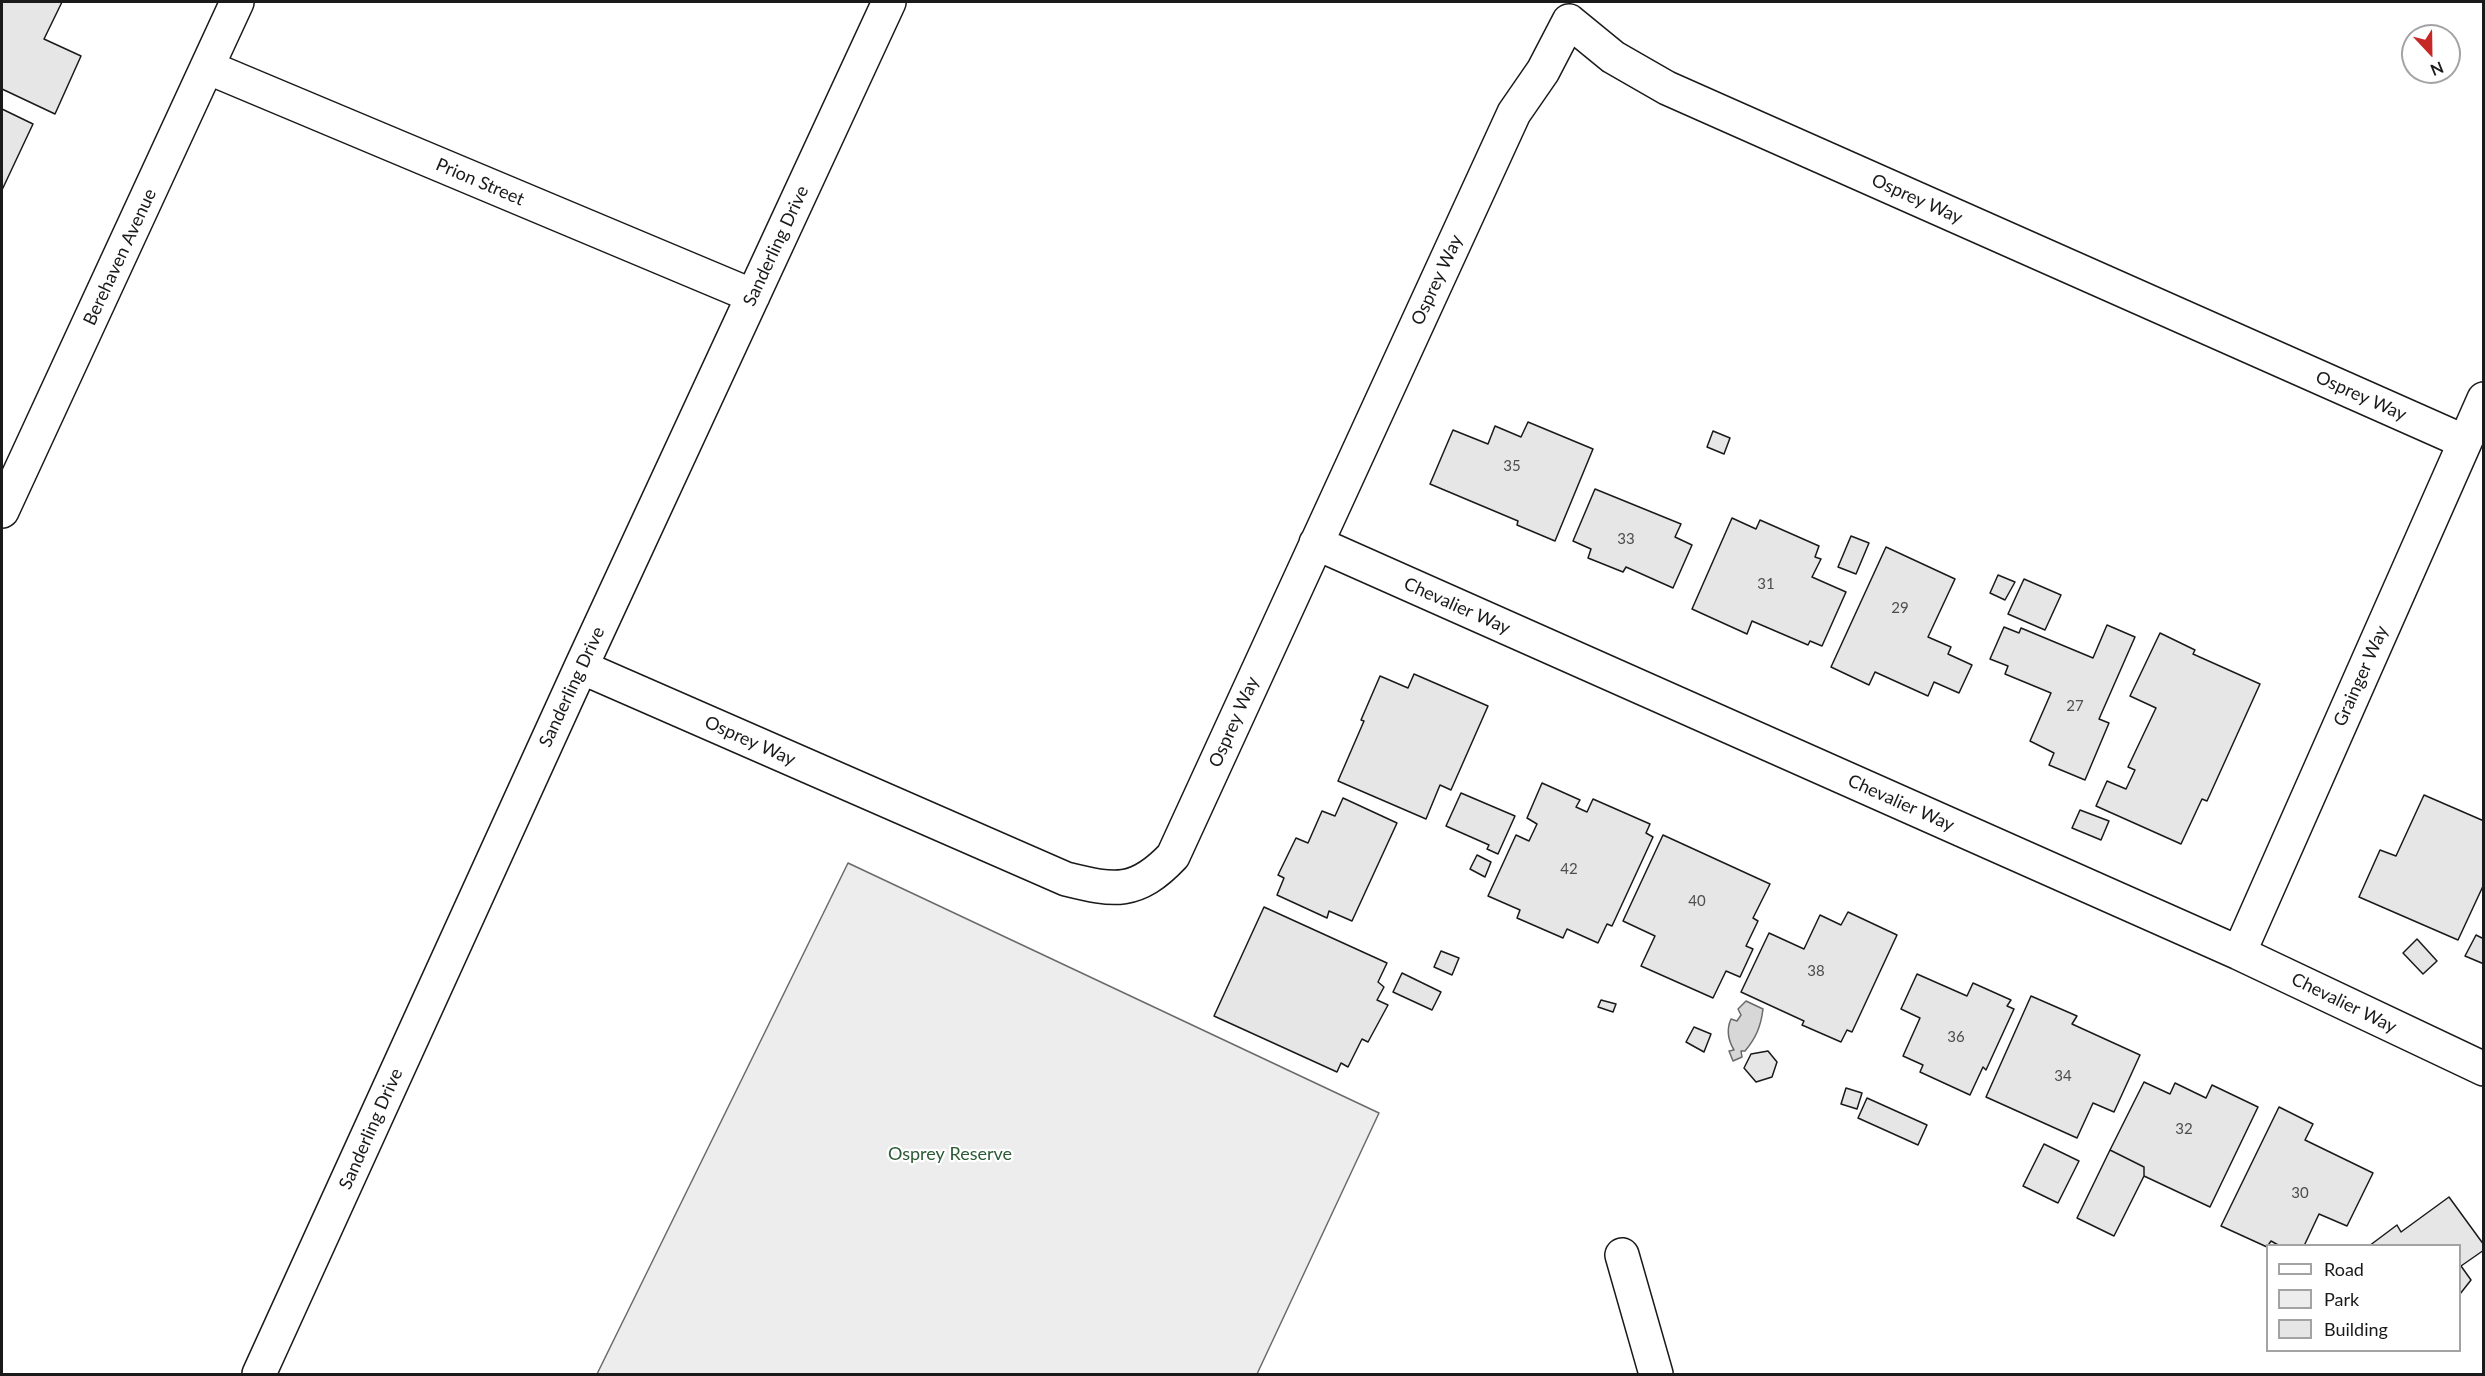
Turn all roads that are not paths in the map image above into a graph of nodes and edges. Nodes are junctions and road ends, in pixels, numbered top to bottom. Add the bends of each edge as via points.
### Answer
1 (237, 2) edge
2 (889, 2) edge
3 (207, 67) junction
4 (753, 296) junction
5 (2484, 399) edge
6 (2463, 441) junction
7 (2, 511) edge
8 (1316, 543) junction
9 (581, 667) junction
10 (2239, 953) junction
11 (2484, 1069) edge
12 (1622, 1255) dead end
13 (259, 1374) edge
14 (1656, 1374) edge

1 - 3 street, Berehaven Avenue
2 - 4 street, Sanderling Drive
3 - 4 street, Prion Street
3 - 7 street, Berehaven Avenue
4 - 9 street, Sanderling Drive
5 - 6 street, Grainger Way
6 - 8 street, Osprey Way via 1667,88 1612,57 1569,21 1543,71 1514,113
6 - 10 street, Grainger Way
8 - 9 street, Osprey Way via 1173,856 1156,875 1133,886 1103,888 1066,879
8 - 10 street, Chevalier Way
9 - 13 street, Sanderling Drive
10 - 11 street, Chevalier Way
12 - 14 street

